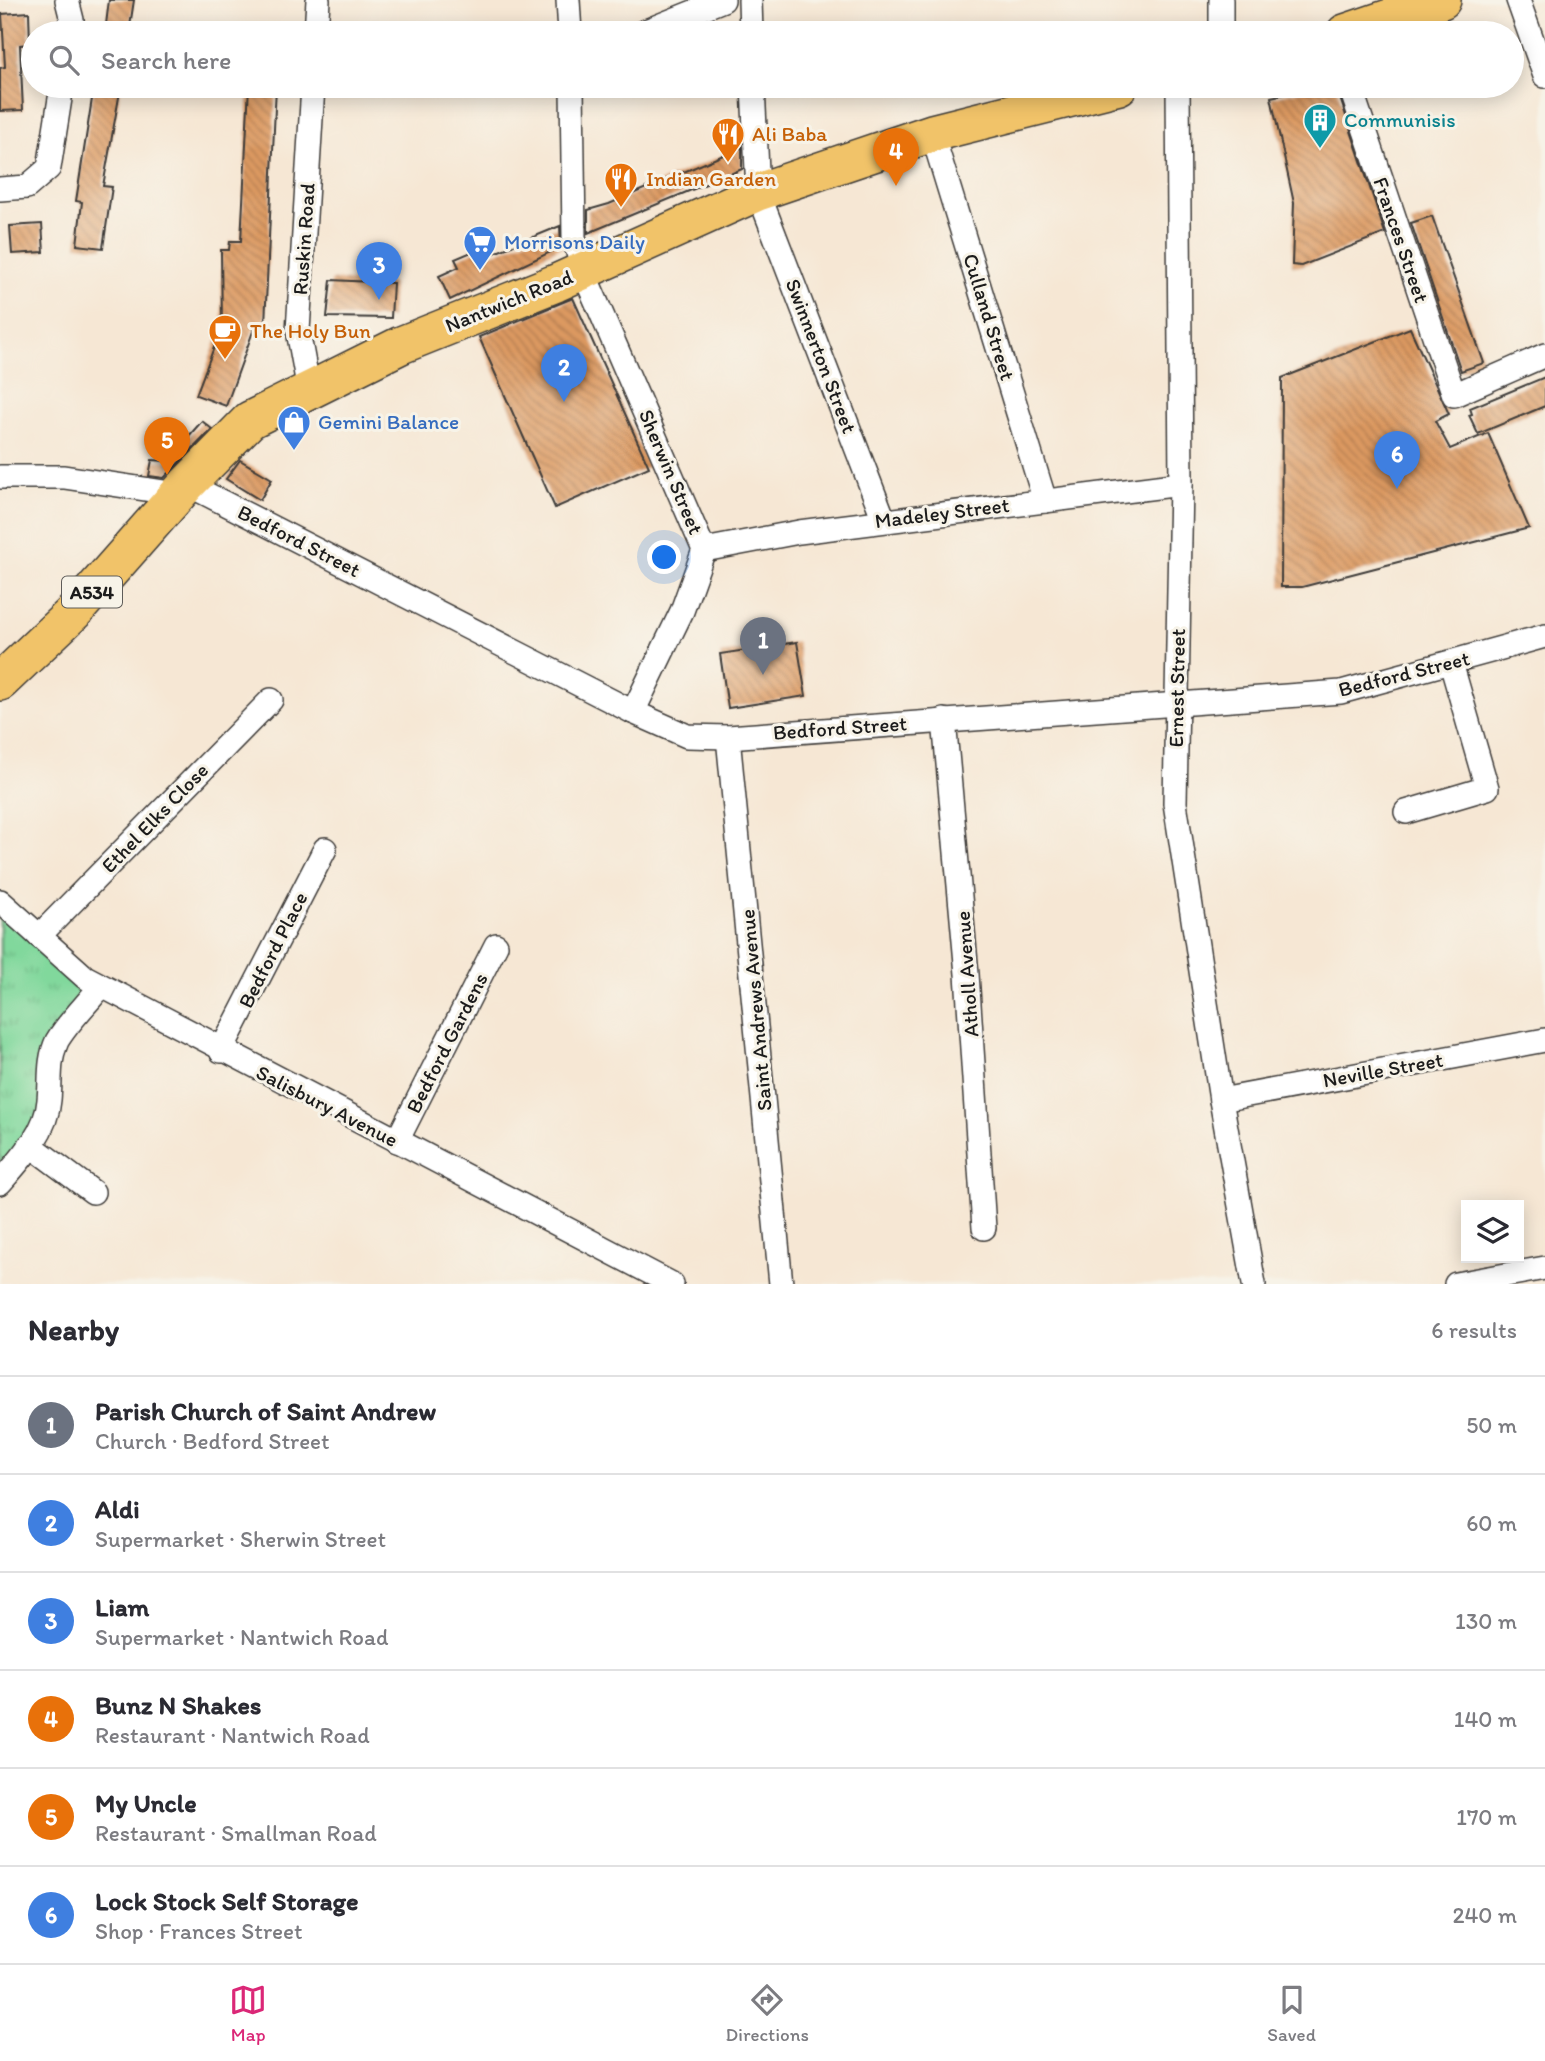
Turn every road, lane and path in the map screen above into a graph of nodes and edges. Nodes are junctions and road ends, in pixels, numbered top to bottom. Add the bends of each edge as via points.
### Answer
1 (67, 0) edge
2 (318, 0) edge
3 (568, 0) edge
4 (723, 0) edge
5 (750, 0) edge
6 (1222, 0) edge
7 (1442, 0) edge
8 (1518, 0) edge
9 (72, 21) edge
10 (317, 21) edge
11 (569, 21) edge
12 (671, 21) edge
13 (751, 21) edge
14 (1221, 21) edge
15 (1380, 21) edge
16 (1545, 76) edge
17 (60, 98) edge
18 (312, 98) edge
19 (572, 98) edge
20 (754, 98) edge
21 (1071, 98) edge
22 (1178, 98) edge
23 (1353, 98) edge
24 (932, 133) junction
25 (0, 188) edge
26 (758, 192) junction
27 (583, 271) junction
28 (1545, 355) edge
29 (309, 391) junction
30 (0, 477) edge
31 (1181, 484) junction
32 (183, 489) junction
33 (1045, 500) junction
34 (884, 520) junction
35 (704, 550) junction
36 (1545, 636) edge
37 (1451, 663) junction
38 (0, 682) edge
39 (271, 700) dead end
40 (1176, 706) junction
41 (633, 712) junction
42 (944, 720) junction
43 (728, 737) junction
44 (1406, 812) dead end
45 (325, 849) dead end
46 (0, 901) edge
47 (39, 936) junction
48 (496, 944) dead end
49 (102, 986) junction
50 (1545, 1040) edge
51 (220, 1051) junction
52 (1221, 1100) junction
53 (397, 1141) junction
54 (30, 1145) junction
55 (0, 1183) edge
56 (93, 1192) dead end
57 (984, 1228) dead end
58 (1545, 1268) edge
59 (672, 1284) edge
60 (781, 1284) edge
61 (1254, 1284) edge
62 (1456, 1284) edge

1 - 9 street
2 - 10 street
3 - 11 street
4 - 12 street
5 - 13 street
6 - 14 street
7 - 15 main road
8 - 16 street
17 - 25 street via 49,168 27,187
18 - 29 street, Ruskin Road via 298,331
19 - 27 street, Sherwin Street via 574,239
20 - 26 street, Swinnerton Street
21 - 24 main road, Nantwich Road / A534
22 - 31 street, Ernest Street
23 - 28 street, Frances Street via 1454,395
24 - 26 main road, Nantwich Road / A534
24 - 33 street, Culland Street
26 - 27 main road, Nantwich Road / A534
26 - 34 street, Swinnerton Street
27 - 29 main road, Nantwich Road / A534 via 401,345
27 - 35 street, Sherwin Street
29 - 32 main road, Nantwich Road / A534 via 250,420
30 - 32 street, Bedford Street via 64,477
31 - 33 street, Madeley Street
31 - 40 street, Ernest Street
32 - 38 main road, Nantwich Road / A534 via 75,611
32 - 41 street, Bedford Street
33 - 34 street, Madeley Street
34 - 35 street, Madeley Street
35 - 41 street, Sherwin Street via 682,611
36 - 37 street, Bedford Street
37 - 40 street, Bedford Street via 1341,692
37 - 44 street via 1487,788
39 - 47 street, Ethel Elks Close
40 - 42 street, Bedford Street
40 - 52 street, Ernest Street via 1175,803
41 - 43 street, Bedford Street via 687,736
42 - 43 street, Bedford Street
42 - 57 street, Atholl Avenue via 967,962
43 - 60 street, Saint Andrews Avenue
45 - 51 street, Bedford Place
46 - 47 street, Salisbury Avenue
47 - 49 street, Salisbury Avenue via 85,977
48 - 53 street, Bedford Gardens
49 - 51 street, Salisbury Avenue
49 - 54 street via 57,1042 49,1071 49,1103
50 - 52 street, Neville Street
51 - 53 street, Salisbury Avenue
52 - 61 street, Ernest Street
53 - 59 street, Salisbury Avenue
54 - 55 street
54 - 56 street
58 - 62 street

